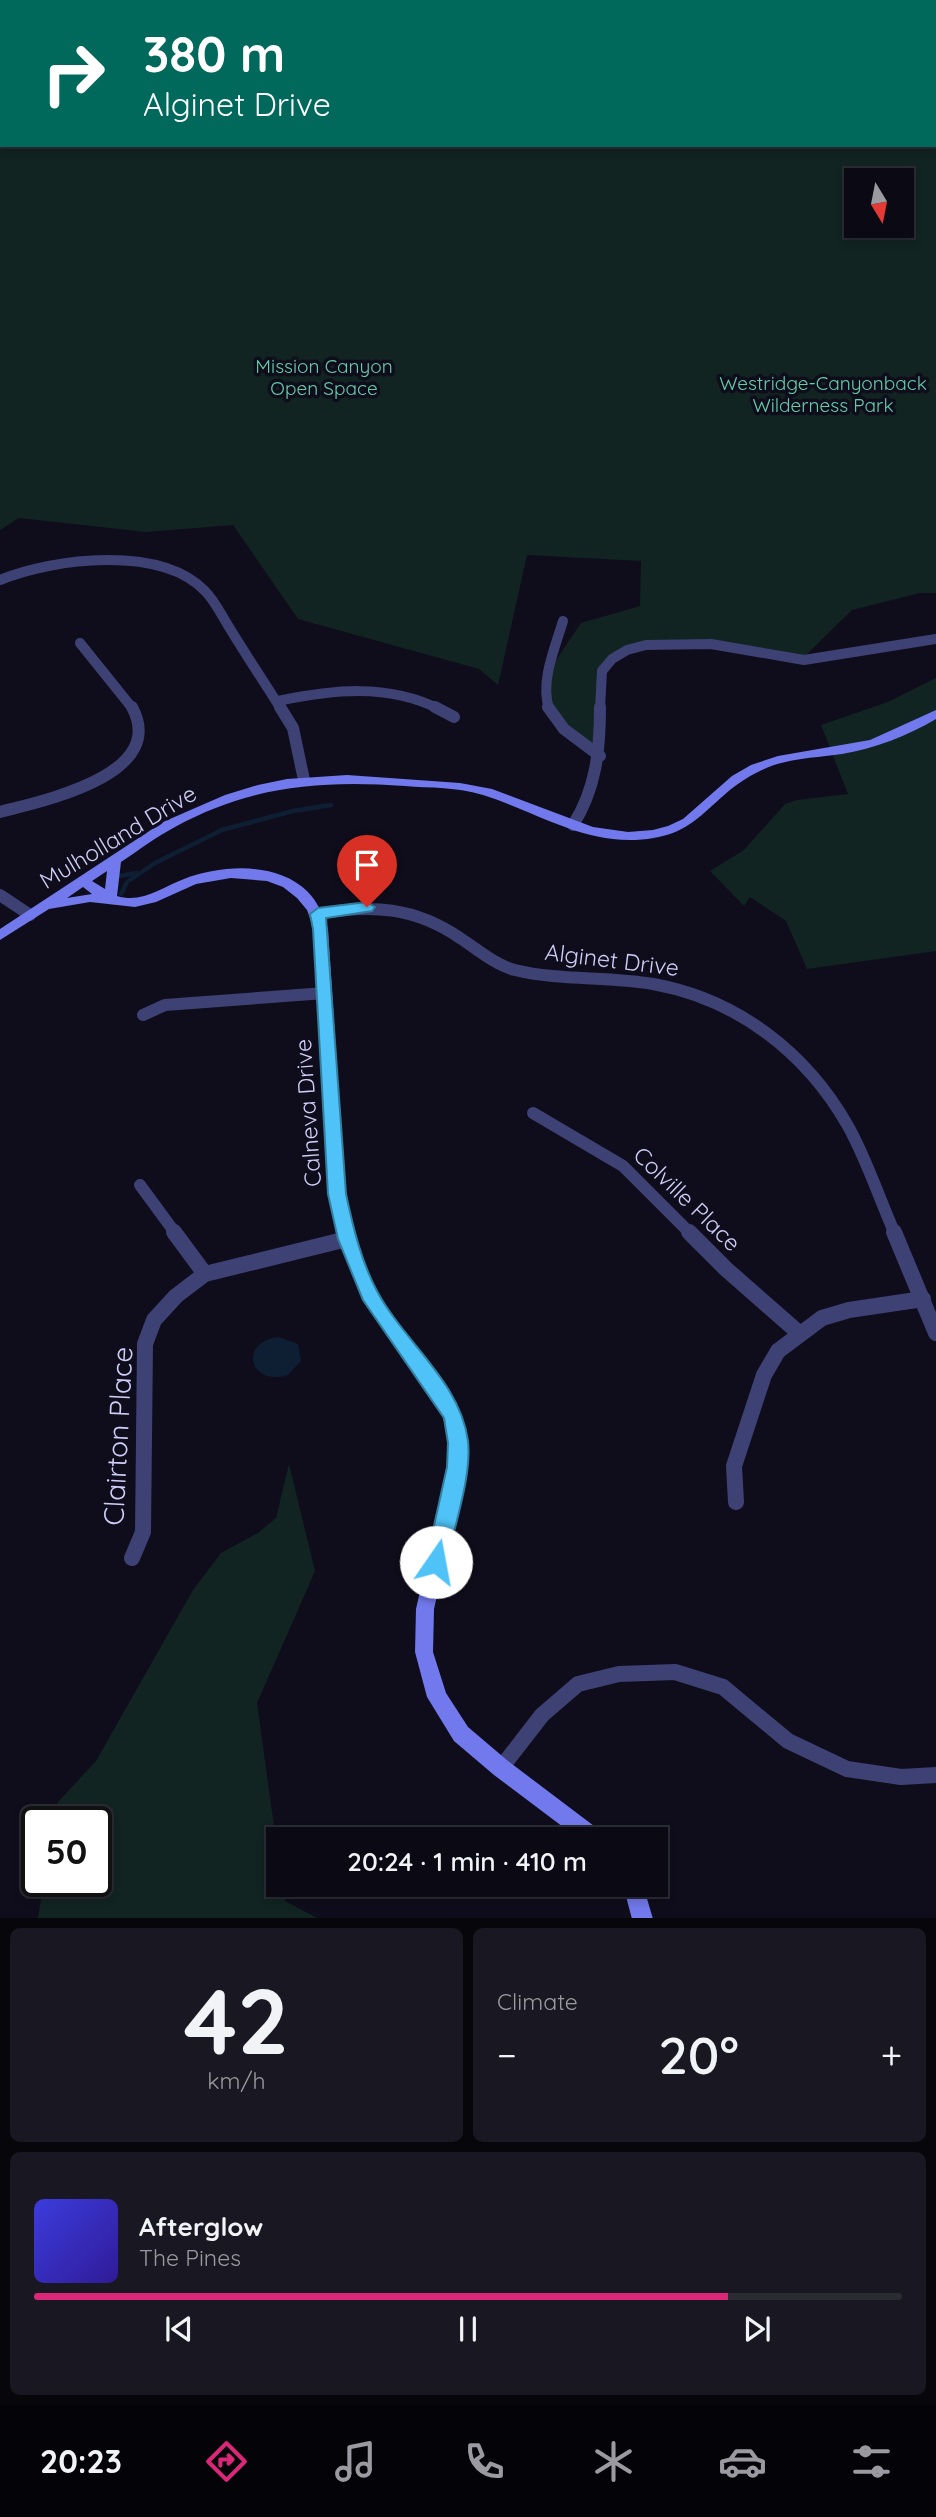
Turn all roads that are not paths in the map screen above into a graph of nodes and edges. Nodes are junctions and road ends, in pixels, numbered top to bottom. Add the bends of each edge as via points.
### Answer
1 (0, 580) edge
2 (563, 621) dead end
3 (936, 639) edge
4 (80, 643) dead end
5 (278, 701) junction
6 (936, 714) edge
7 (454, 717) dead end
8 (600, 757) junction
9 (304, 780) junction
10 (0, 812) edge
11 (573, 825) junction
12 (115, 860) junction
13 (83, 881) junction
14 (0, 895) edge
15 (110, 900) junction
16 (43, 907) junction
17 (318, 914) junction
18 (30, 915) junction
19 (0, 935) edge
20 (325, 993) junction
21 (143, 1015) dead end
22 (533, 1113) dead end
23 (140, 1185) dead end
24 (347, 1239) junction
25 (205, 1274) junction
26 (923, 1299) junction
27 (799, 1333) junction
28 (936, 1333) edge
29 (736, 1502) dead end
30 (132, 1558) dead end
31 (501, 1768) junction
32 (936, 1775) edge
33 (579, 1827) edge
34 (637, 1897) edge
35 (643, 1918) edge

1 - 5 street via 70,563 155,565 176,570 207,593
2 - 8 street via 548,672 548,707 572,738
3 - 8 street via 801,660 743,648 668,643 621,651 607,661 600,676
4 - 10 street via 136,712 137,744 112,774 86,787
5 - 7 street via 349,688 389,692 432,704
5 - 9 street via 293,728
6 - 11 main road, Mulholland Drive via 876,742 779,759 754,769 733,781 696,818 679,828 631,836
8 - 11 street via 582,813
9 - 11 main road, Mulholland Drive via 353,778 479,790
9 - 12 main road, Mulholland Drive via 250,790 194,811
12 - 13 main road, Mulholland Drive
12 - 15 main road
13 - 15 main road
13 - 16 main road, Mulholland Drive
14 - 18 street
15 - 16 main road via 90,898
15 - 17 main road via 142,901 215,875 243,873 293,886
16 - 18 main road, Mulholland Drive
17 - 20 main road, Calneva Drive
17 - 26 street, Alginet Drive via 367,907 395,909 425,918 513,970 690,992 762,1029 823,1088 849,1127
18 - 19 main road, Mulholland Drive
20 - 21 street via 165,1006
20 - 24 main road, Calneva Drive via 337,1194
22 - 27 street, Colville Place via 623,1166 726,1269
23 - 25 street
24 - 25 street, Clairton Place
24 - 31 main road, Calneva Drive via 369,1295 453,1417 457,1467 425,1609 424,1652 437,1697 461,1734
25 - 30 street, Clairton Place via 154,1320 145,1344 142,1532
26 - 27 street via 849,1310 822,1318
26 - 28 street, Alginet Drive
27 - 29 street via 778,1350 764,1375 734,1466
31 - 32 street via 542,1715 578,1684 619,1674 675,1672 723,1687 788,1741 847,1769 901,1777
31 - 33 main road, Calneva Drive
34 - 35 main road

